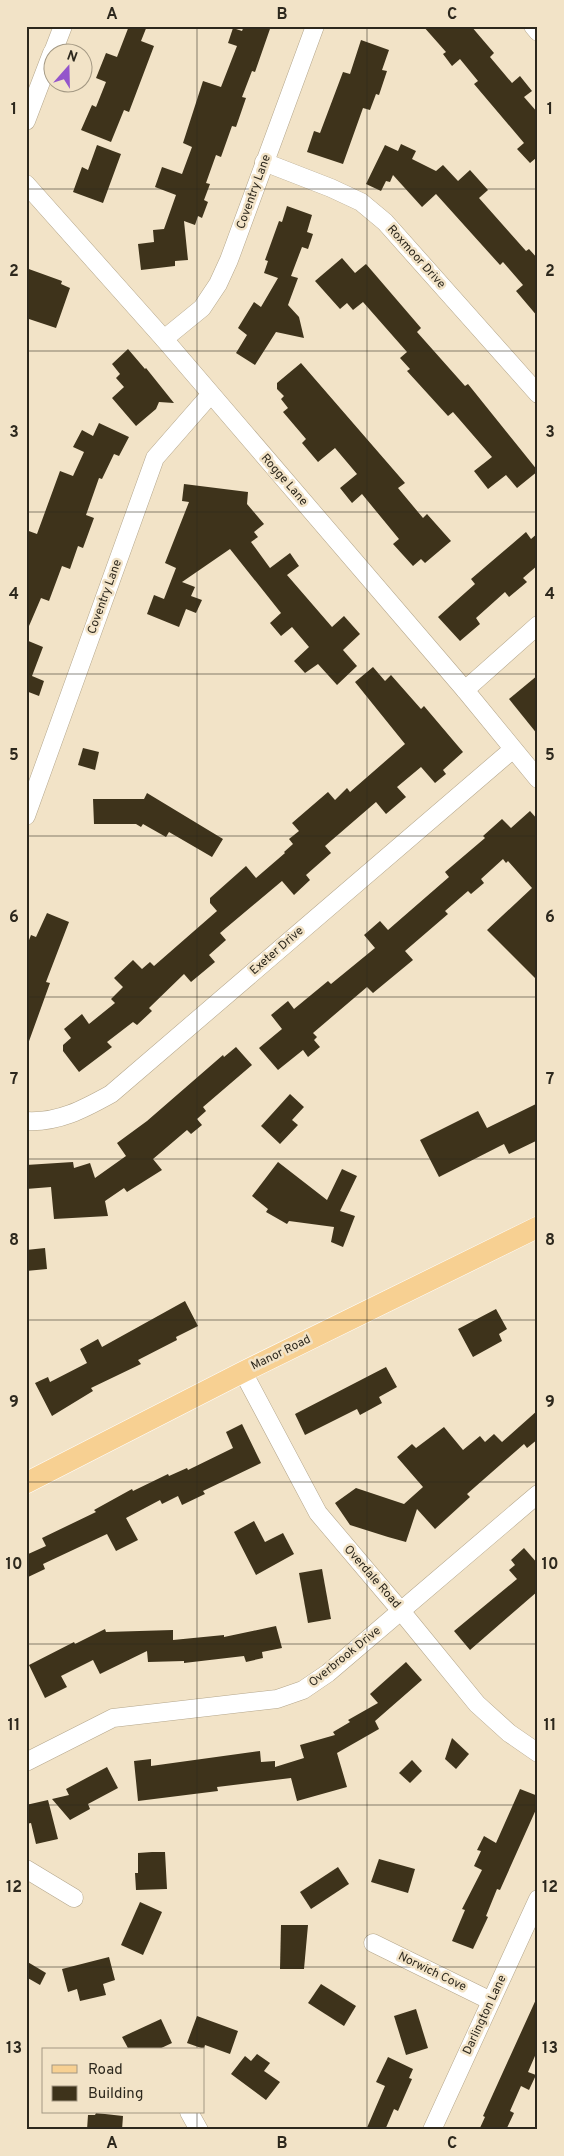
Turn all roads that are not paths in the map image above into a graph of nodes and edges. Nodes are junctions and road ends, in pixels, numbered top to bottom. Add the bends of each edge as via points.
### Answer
1 (63, 26) edge
2 (315, 26) edge
3 (533, 26) edge
4 (538, 32) edge
5 (57, 42) edge
6 (42, 81) edge
7 (26, 121) edge
8 (264, 162) junction
9 (26, 184) edge
10 (164, 339) junction
11 (538, 394) edge
12 (210, 395) junction
13 (538, 625) edge
14 (465, 690) junction
15 (512, 750) junction
16 (538, 779) edge
17 (26, 816) edge
18 (26, 1121) edge
19 (538, 1227) edge
20 (243, 1372) junction
21 (26, 1483) edge
22 (538, 1494) edge
23 (401, 1611) junction
24 (538, 1753) edge
25 (26, 1762) edge
26 (26, 1869) edge
27 (74, 1898) dead end
28 (538, 1899) edge
29 (373, 1943) dead end
30 (491, 2001) junction
31 (190, 2114) edge
32 (199, 2130) edge
33 (432, 2130) edge

1 - 5 street
2 - 8 street, Coventry Lane
3 - 4 street
6 - 7 street
8 - 10 street, Coventry Lane via 218,284 202,308
8 - 11 street, Roxmoor Drive via 361,202 385,222
9 - 10 street, Rogge Lane
10 - 12 street, Rogge Lane
12 - 14 street, Rogge Lane
12 - 17 street, Coventry Lane via 155,458
13 - 14 street
14 - 15 street, Rogge Lane
15 - 16 street, Rogge Lane
15 - 18 street, Exeter Drive via 111,1094 76,1114 38,1122
19 - 20 main road, Manor Road
20 - 21 main road, Manor Road
20 - 23 street, Overdale Road via 318,1513
22 - 23 street, Overbrook Drive
23 - 24 street, Overdale Road via 476,1704
23 - 25 street, Overbrook Drive via 303,1690 277,1699 113,1718
26 - 27 street
28 - 30 street, Darlington Lane
29 - 30 street, Norwich Cove
30 - 33 street, Darlington Lane
31 - 32 street

